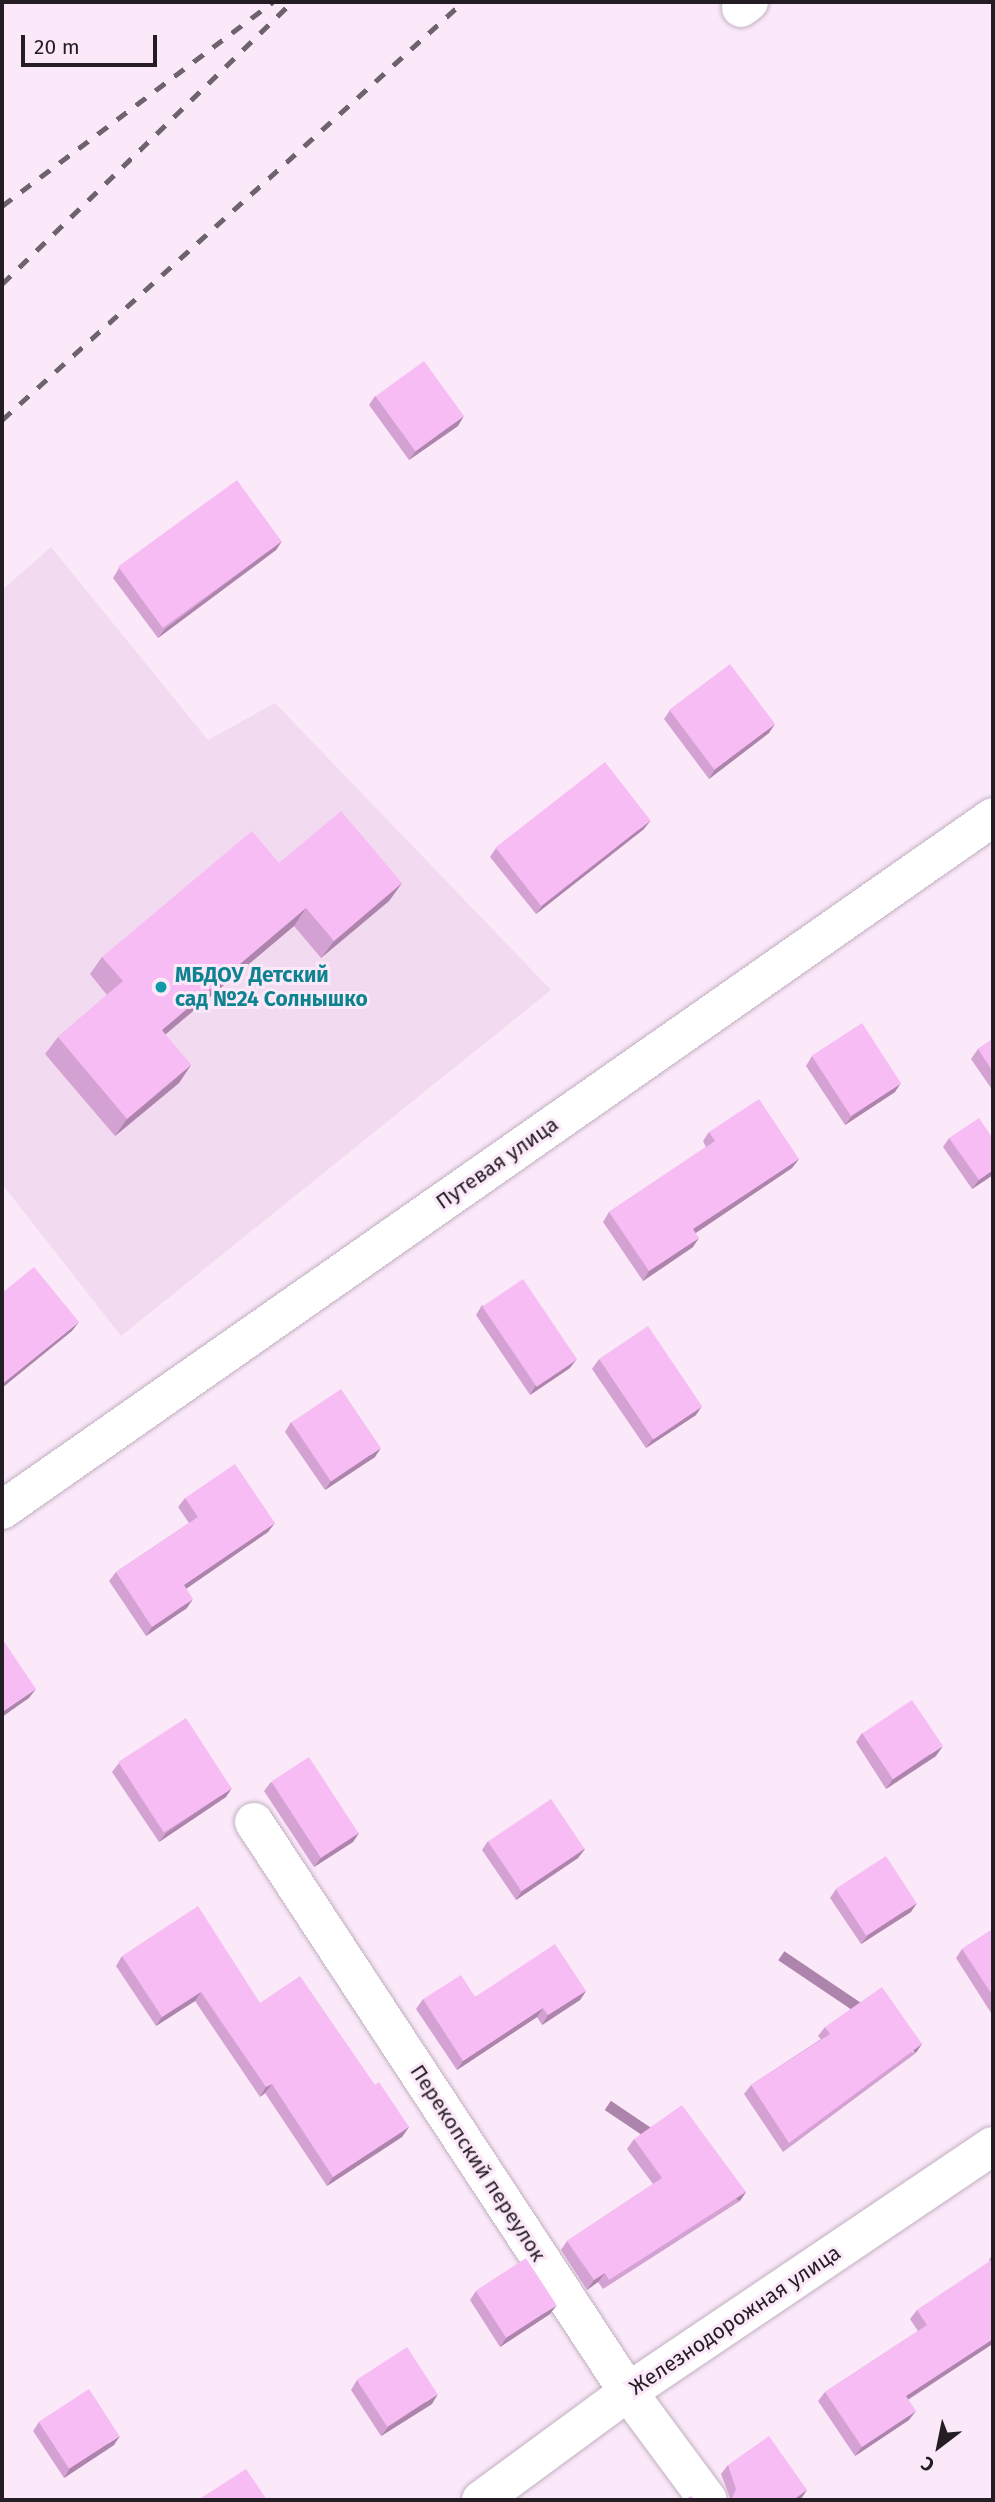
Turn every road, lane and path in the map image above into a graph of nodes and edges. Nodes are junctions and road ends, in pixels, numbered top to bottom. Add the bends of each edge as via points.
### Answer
1 (993, 817) edge
2 (2, 1510) edge
3 (254, 1822) dead end
4 (993, 2146) edge
5 (628, 2392) junction
6 (481, 2500) edge
7 (708, 2500) edge

1 - 2 street, Путевая улица
3 - 5 street, Перекопский переулок
4 - 5 street, Железнодорожная улица
5 - 6 street, Железнодорожная улица
5 - 7 street, Перекопский переулок

